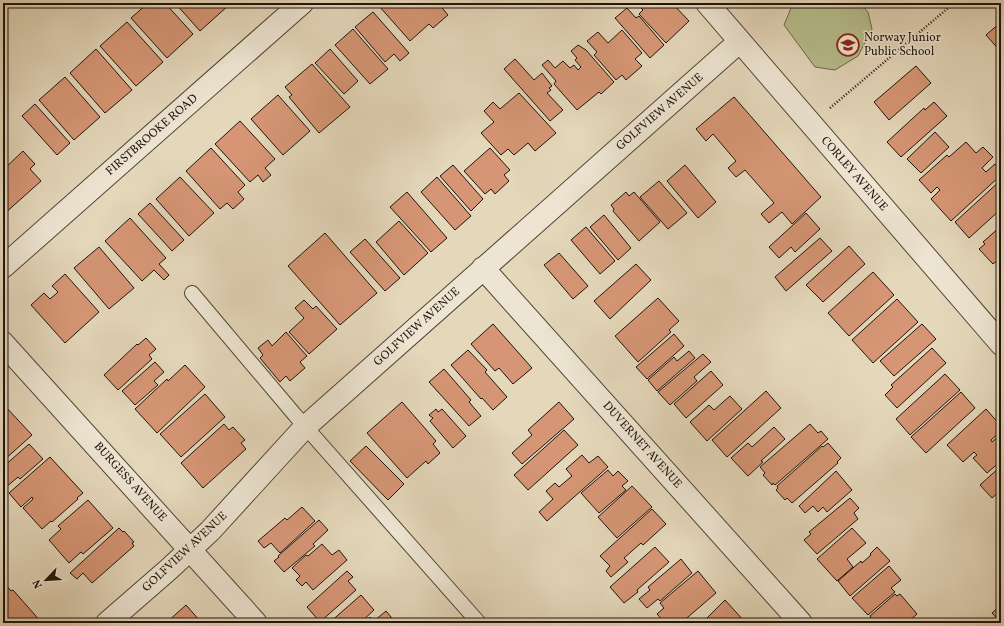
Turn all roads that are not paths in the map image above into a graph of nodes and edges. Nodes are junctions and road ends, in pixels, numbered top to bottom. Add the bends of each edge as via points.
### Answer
1 (302, 3) edge
2 (707, 3) edge
3 (739, 42) junction
4 (3, 267) edge
5 (483, 268) junction
6 (192, 292) dead end
7 (3, 342) edge
8 (1001, 344) edge
9 (305, 427) junction
10 (190, 550) junction
11 (107, 623) edge
12 (256, 623) edge
13 (479, 623) edge
14 (801, 623) edge

1 - 4 street, FIRSTBROOKE ROAD
2 - 3 street, CORLEY AVENUE
3 - 5 street, GOLFVIEW AVENUE
3 - 8 street, CORLEY AVENUE
5 - 9 street, GOLFVIEW AVENUE
5 - 14 street, DUVERNET AVENUE
6 - 9 lane
7 - 10 street, BURGESS AVENUE
9 - 10 street, GOLFVIEW AVENUE
9 - 13 lane
10 - 11 street, GOLFVIEW AVENUE
10 - 12 street, BURGESS AVENUE

